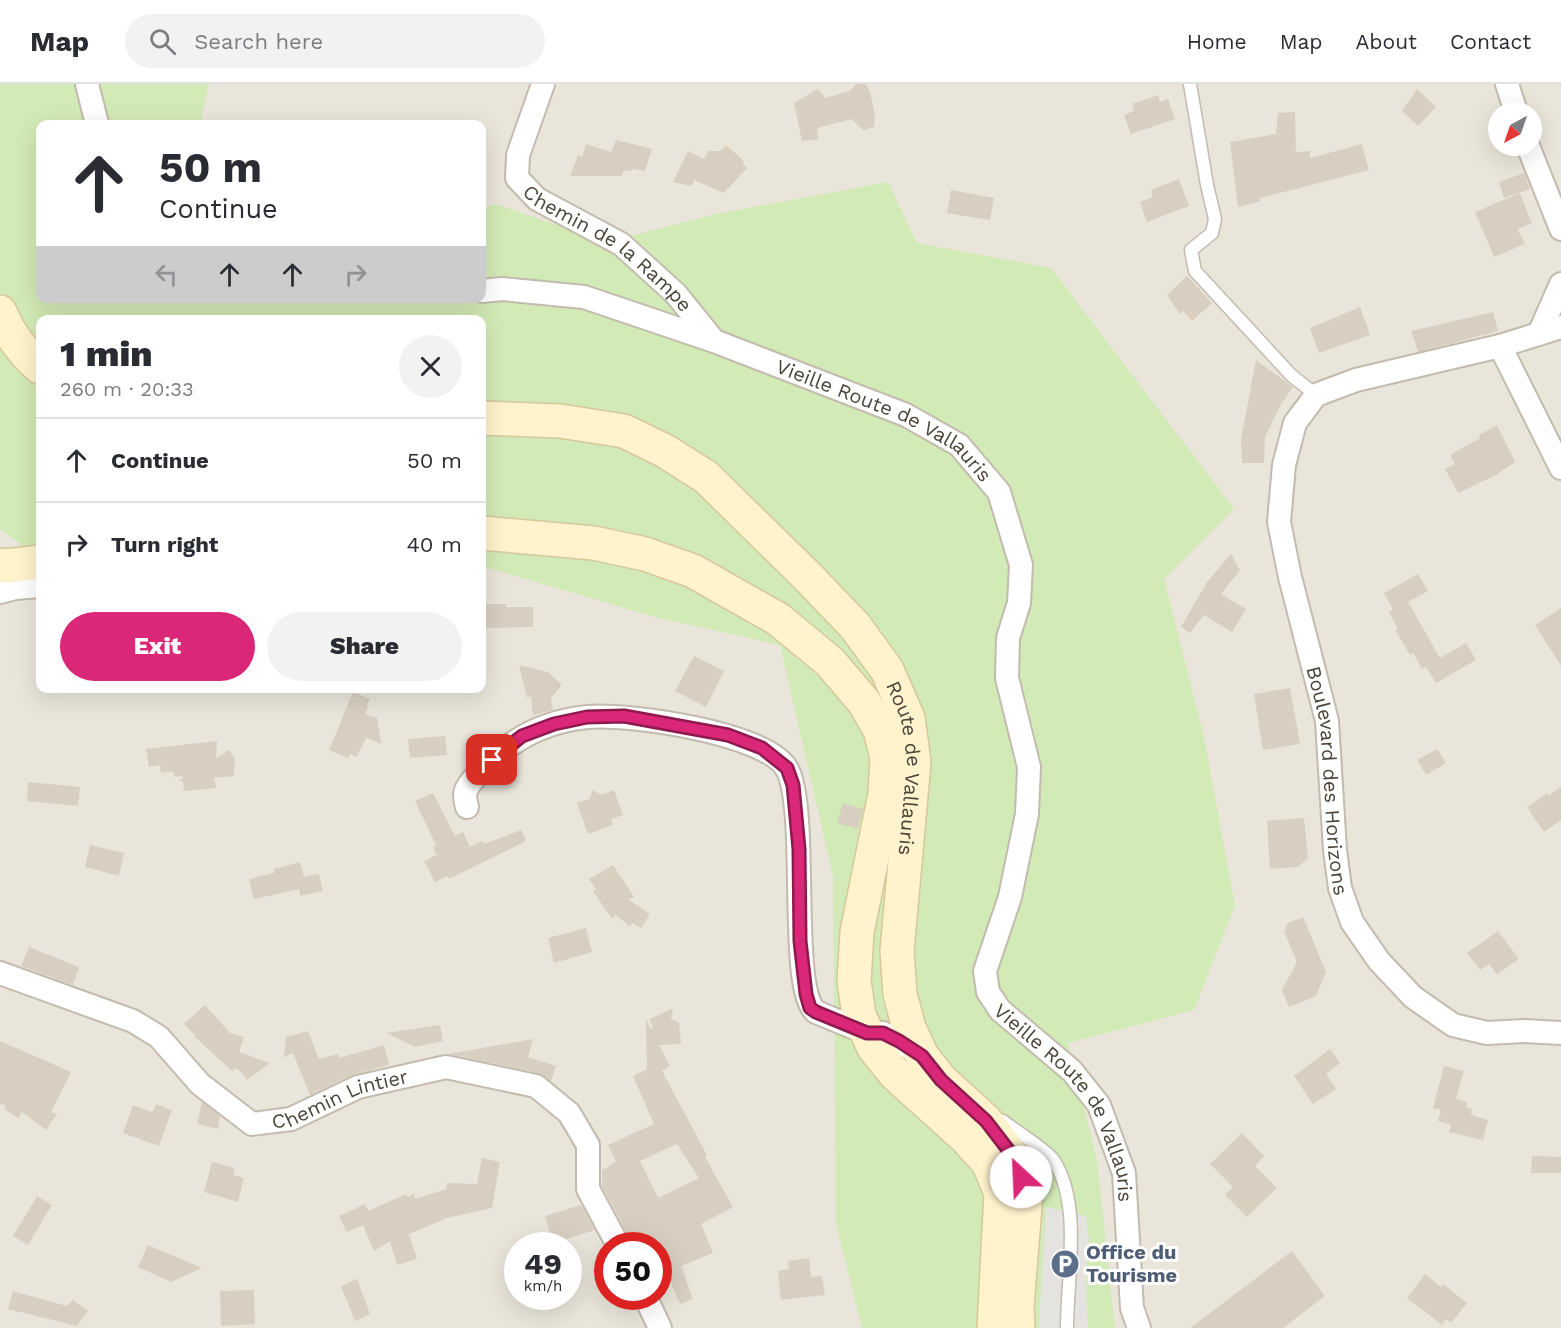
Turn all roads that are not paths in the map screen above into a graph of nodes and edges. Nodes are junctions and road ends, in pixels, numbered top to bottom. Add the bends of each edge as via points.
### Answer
1 (87, 84) edge
2 (543, 84) edge
3 (1190, 84) edge
4 (1507, 84) edge
5 (1513, 102) edge
6 (96, 120) edge
7 (1532, 156) edge
8 (1561, 229) edge
9 (1561, 284) edge
10 (486, 291) edge
11 (0, 312) edge
12 (1561, 327) edge
13 (1539, 334) junction
14 (714, 341) junction
15 (1500, 346) junction
16 (36, 363) edge
17 (1316, 395) junction
18 (486, 418) edge
19 (1561, 468) edge
20 (486, 533) edge
21 (36, 562) edge
22 (0, 565) edge
23 (36, 586) edge
24 (0, 592) edge
25 (467, 807) dead end
26 (0, 974) edge
27 (867, 1033) junction
28 (1561, 1033) edge
29 (922, 1056) junction
30 (986, 1121) junction
31 (611, 1232) edge
32 (652, 1310) edge
33 (660, 1328) edge
34 (994, 1328) edge
35 (1018, 1328) edge
36 (1067, 1328) edge
37 (1139, 1328) edge

1 - 6 street
2 - 14 street, Chemin de la Rampe via 518,155 517,178 537,198 621,244 676,294
3 - 17 lane via 1215,219 1212,233 1191,250 1195,271 1291,375
4 - 5 street
7 - 8 street
9 - 13 street
10 - 14 street, Vieille Route de Vallauris via 584,297
11 - 16 main road via 9,332
12 - 13 street
13 - 15 street
14 - 37 street, Vieille Route de Vallauris via 906,415 958,445 999,492 1021,565 1019,603 1008,638 1007,678 1029,767 1027,814 1010,897 985,971 987,992 1000,1010 1072,1071 1099,1105 1124,1173 1132,1308
15 - 17 street via 1400,368
15 - 19 street
17 - 28 street, Boulevard des Horizons via 1295,423 1284,465 1279,522 1327,721 1335,850 1340,888 1352,922 1379,961 1413,998 1453,1025 1487,1034
18 - 29 main road, Route de Vallauris via 560,420 624,431 665,451 706,477 806,575 855,626 887,670 908,718 914,762 897,951 900,994
20 - 27 main road, Route de Vallauris via 594,543 645,554 693,571 778,619 830,662 864,702 880,730 887,758 885,794 857,932 854,981 859,1015
21 - 22 main road
23 - 24 street
25 - 27 street via 465,793 474,779 522,736 587,717 624,716 728,735 762,748 787,768 793,785 799,849 800,941 810,1008
26 - 31 street, Chemin Lintier via 133,1021 159,1037 200,1084 252,1124 291,1119 358,1087 446,1067 536,1086 569,1113 588,1145 588,1190
27 - 29 street via 883,1033
27 - 34 main road, Route de Vallauris via 895,1074 988,1162 1001,1193
29 - 30 main road, Route de Vallauris via 941,1080
30 - 35 main road, Route de Vallauris via 1016,1160 1026,1194
30 - 36 lane via 1003,1121 1053,1159 1065,1184 1071,1213
32 - 33 street

